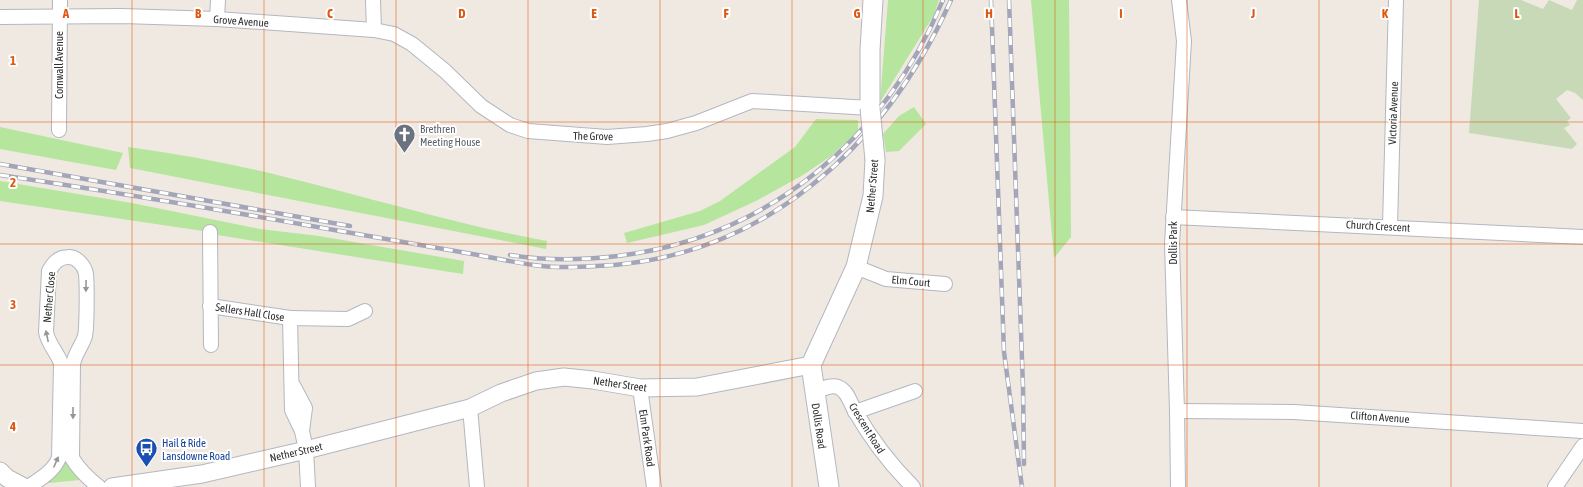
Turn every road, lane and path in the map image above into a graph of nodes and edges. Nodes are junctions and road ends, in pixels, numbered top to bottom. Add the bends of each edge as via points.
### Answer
1 (60, 0) edge
2 (218, 0) edge
3 (373, 0) edge
4 (873, 0) edge
5 (1179, 0) edge
6 (1396, 0) edge
7 (59, 16) junction
8 (0, 17) edge
9 (217, 19) junction
10 (374, 30) junction
11 (870, 108) junction
12 (59, 130) dead end
13 (1173, 217) junction
14 (1390, 226) junction
15 (210, 232) dead end
16 (1583, 237) edge
17 (856, 267) junction
18 (945, 284) dead end
19 (210, 306) junction
20 (365, 311) dead end
21 (290, 318) junction
22 (211, 345) dead end
23 (811, 365) junction
24 (640, 388) junction
25 (915, 391) dead end
26 (814, 392) junction
27 (470, 408) junction
28 (1177, 411) junction
29 (855, 412) junction
30 (1583, 430) edge
31 (1583, 446) edge
32 (306, 450) junction
33 (3, 479) edge
34 (135, 486) edge
35 (24, 487) edge
36 (28, 487) edge
37 (99, 487) edge
38 (112, 487) edge
39 (308, 487) edge
40 (477, 487) edge
41 (654, 487) edge
42 (829, 487) edge
43 (913, 487) edge
44 (1178, 487) edge
45 (1555, 487) edge

1 - 7 street, Cornwall Avenue
2 - 9 street
3 - 10 street
4 - 11 main road, Nether Street
5 - 13 street, Dollis Park via 1184,41
6 - 14 street, Victoria Avenue
7 - 8 street, Grove Avenue
7 - 9 street, Grove Avenue
7 - 12 street, Cornwall Avenue
9 - 10 street, Grove Avenue
10 - 11 street, The Grove via 394,34 412,44 491,114 510,125 528,131 607,137 667,132 752,101
11 - 17 main road, Nether Street, bridge via 875,160 873,196
13 - 14 street, Church Crescent
13 - 28 street, Dollis Park
14 - 16 street, Church Crescent
15 - 19 street, Sellers Hall Close
17 - 18 street, Elm Court via 886,279
17 - 23 main road, Nether Street
19 - 21 street, Sellers Hall Close
19 - 22 street, Sellers Hall Close
20 - 21 street, Sellers Hall Close via 348,319
21 - 32 street, Sellers Hall Close via 292,410 302,431
23 - 24 street, Nether Street via 697,387
23 - 26 main road, Dollis Road
24 - 27 street, Nether Street via 564,377 536,381 501,393
24 - 41 street, Elm Park Road
25 - 29 street
26 - 29 street, Crescent Road via 831,386 837,387 845,392
26 - 42 main road, Dollis Road
27 - 32 street, Nether Street
27 - 40 street
28 - 30 street, Clifton Avenue via 1294,412
28 - 44 street, Dollis Park
29 - 43 street, Crescent Road via 891,465
31 - 45 street
32 - 34 street, Nether Street via 202,474
32 - 39 street, Sellers Hall Close
33 - 35 street
34 - 38 street, Nether Street
36 -> 37 street, Nether Close via 56,466 59,458 61,363 58,354 48,342 46,332 49,271 54,263 69,256 77,260 86,274 85,336 75,353 73,364 72,458 84,474

